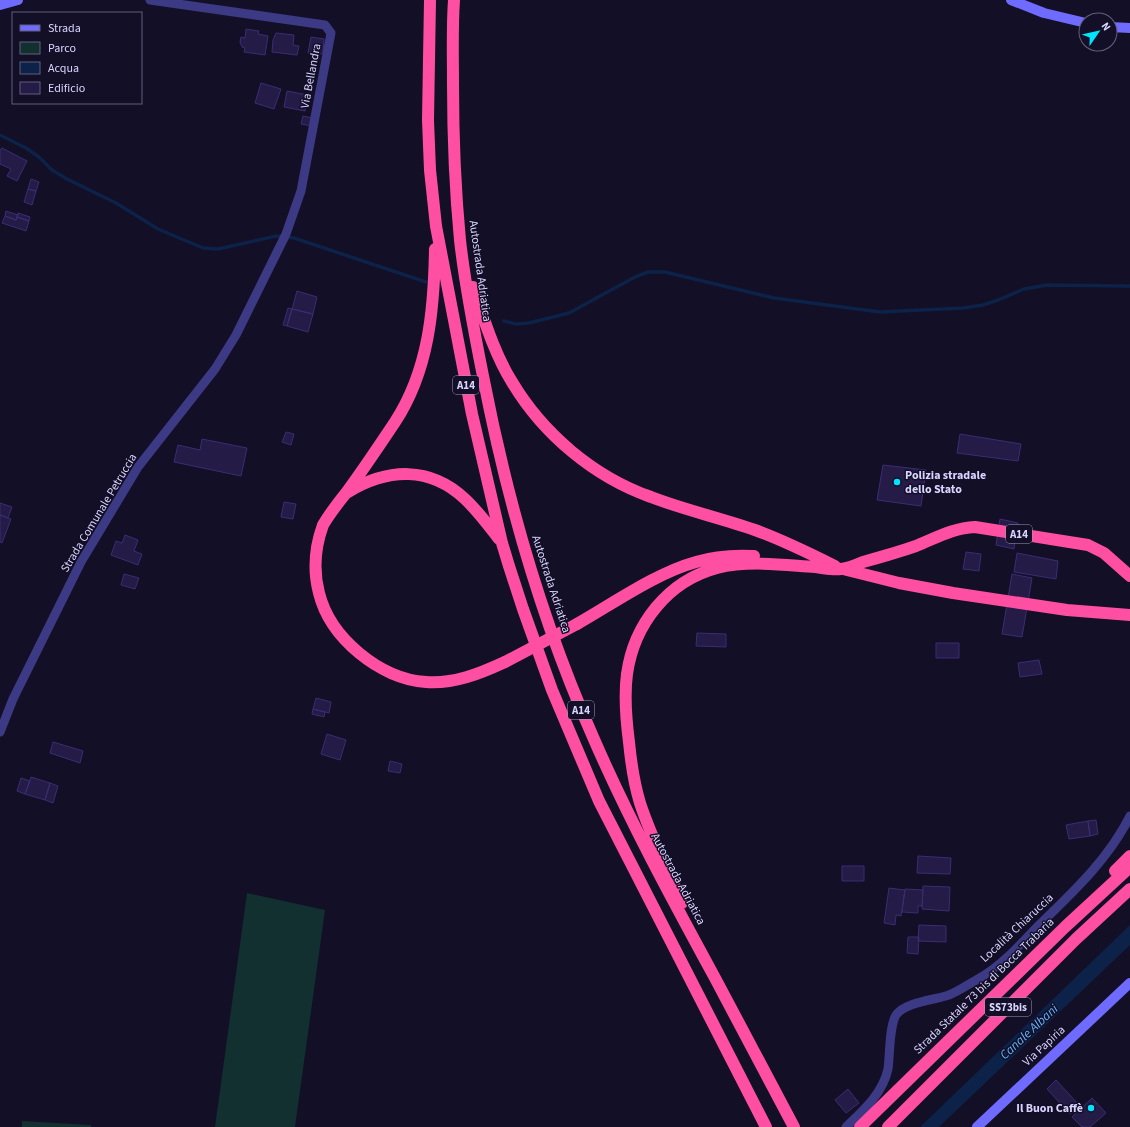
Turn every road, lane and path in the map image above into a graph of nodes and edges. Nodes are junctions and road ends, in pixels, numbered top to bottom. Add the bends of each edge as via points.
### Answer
1 (150, 0) edge
2 (430, 0) edge
3 (454, 0) edge
4 (1011, 0) edge
5 (1078, 21) edge
6 (1118, 27) edge
7 (1130, 28) edge
8 (436, 226) junction
9 (284, 238) joint
10 (462, 258) junction
11 (346, 494) junction
12 (502, 543) junction
13 (842, 569) junction
14 (1130, 576) edge
15 (1113, 614) junction
16 (1130, 616) edge
17 (1130, 622) edge
18 (0, 732) edge
19 (1130, 816) edge
20 (1130, 856) edge
21 (1130, 867) edge
22 (1130, 889) edge
23 (1065, 927) junction
24 (716, 979) junction
25 (1130, 983) edge
26 (766, 1127) edge
27 (794, 1127) edge
28 (846, 1127) edge
29 (860, 1127) edge
30 (888, 1127) edge
31 (977, 1127) edge

1 - 9 street, Via Bellandra via 326,25 331,33 301,191
2 - 8 highway, A14 via 428,127
3 - 10 highway, Autostrada Adriatica / A14 via 455,174
4 - 5 street via 1044,13
6 - 7 street
8 - 11 highway, A14 via 432,308 422,364 400,414
8 - 12 highway, A14 via 472,414
9 - 18 street, Strada Comunale Petruccia via 236,335 219,363 138,468 81,562 13,699
10 - 13 highway, A14 via 492,340 511,381 535,415 577,456 642,494 756,530
10 - 24 highway, Autostrada Adriatica / A14 via 481,369 501,460 530,566 559,653 622,802
11 - 12 highway, A14 via 367,482 394,474 427,477 446,485 465,499
11 - 13 highway, A14, bridge via 323,525 316,548 316,580 323,604 333,624 368,660 399,676 419,681 444,682 460,679 505,662 660,577 706,559 757,556
12 - 26 highway, A14 via 543,667 585,769 610,824
13 - 14 highway, A14 via 901,551 948,532 975,527 1088,545 1104,553
13 - 15 highway, A14 via 942,591 1052,608
13 - 24 highway, A14 via 748,563 705,572 679,586 661,601 639,633 633,649 625,698 636,790 653,837
15 - 16 highway, A14
15 - 17 highway
19 - 28 street, Località Chiaruccia via 1101,861 1005,960 980,978 949,995 919,1002 897,1015 893,1024 888,1070 880,1089 868,1107
20 - 23 highway
21 - 23 highway, Strada Statale 73 bis di Bocca Trabaria / SS73bis
22 - 30 highway, SS73bis via 1076,939
23 - 29 highway, Strada Statale 73 bis di Bocca Trabaria / SS73bis
24 - 27 highway, Autostrada Adriatica / A14
25 - 31 street, Via Papiria

